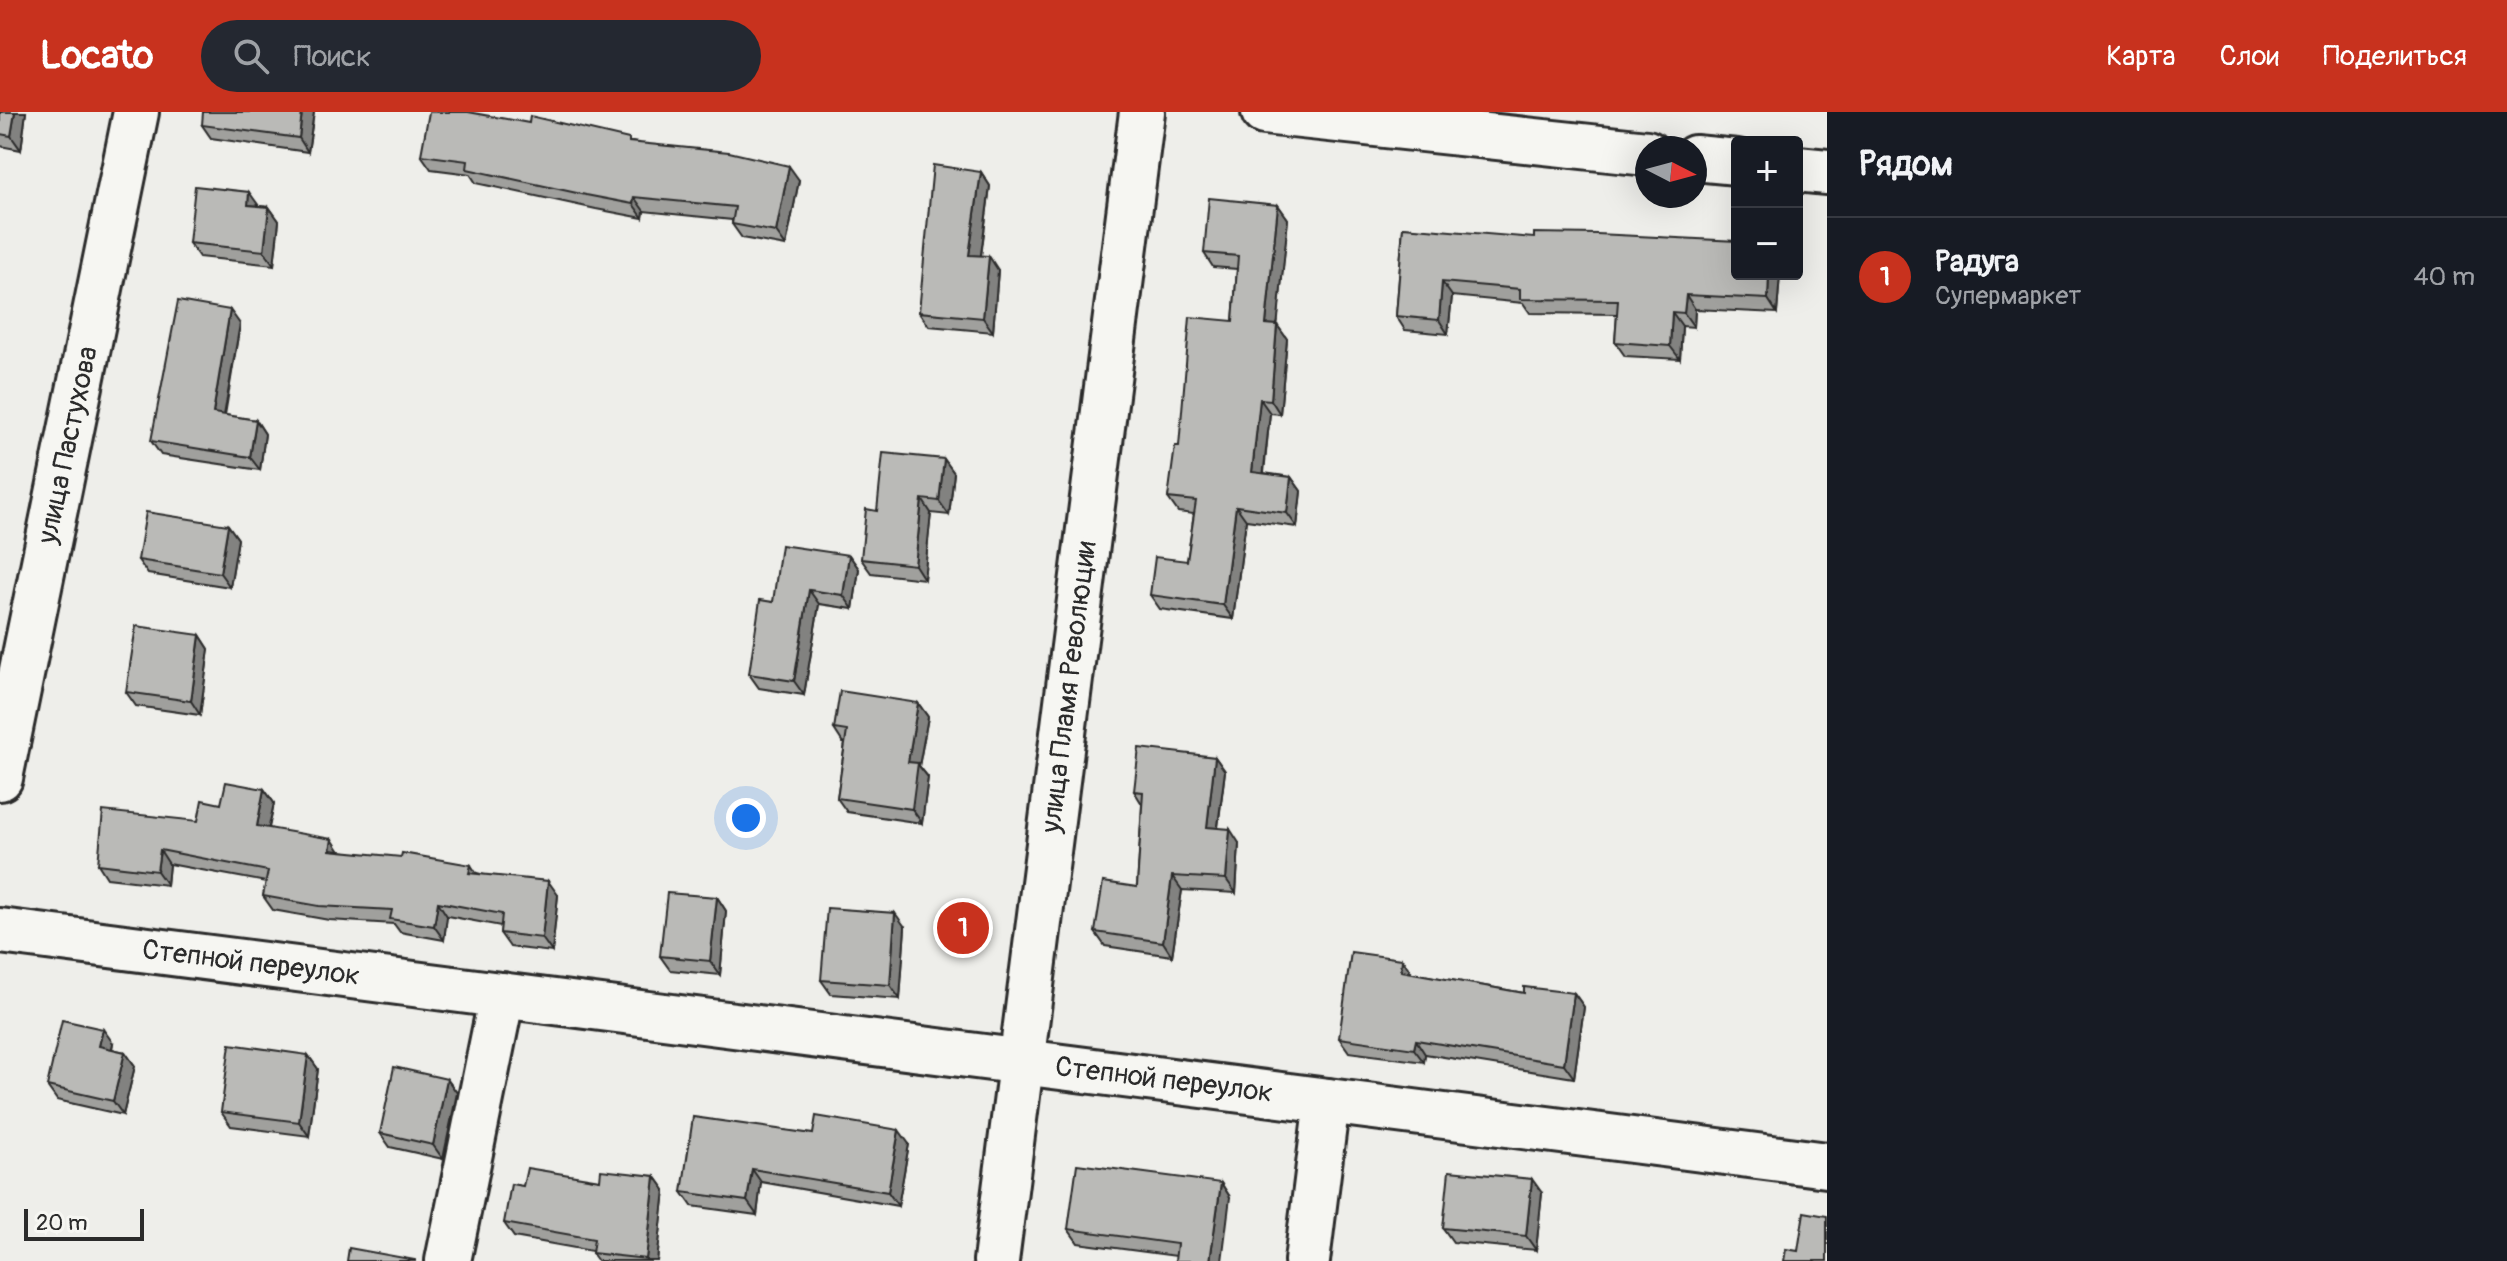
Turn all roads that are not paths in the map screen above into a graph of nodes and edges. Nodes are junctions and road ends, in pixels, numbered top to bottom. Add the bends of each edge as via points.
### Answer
1 (136, 112) edge
2 (1142, 112) edge
3 (1264, 112) edge
4 (1635, 152) edge
5 (1707, 159) edge
6 (1731, 161) edge
7 (1803, 170) edge
8 (1827, 172) edge
9 (0, 778) edge
10 (0, 931) edge
11 (502, 995) junction
12 (1021, 1062) junction
13 (1327, 1101) junction
14 (1827, 1165) edge
15 (448, 1261) edge
16 (996, 1261) edge
17 (1307, 1261) edge

1 - 9 street, улица Пастухова
2 - 12 street, улица Пламя Революции
3 - 4 street
5 - 6 street
7 - 8 street
10 - 11 street, Степной переулок
11 - 12 street, Степной переулок
11 - 15 street
12 - 13 street, Степной переулок
12 - 16 street, улица Пламя Революции
13 - 14 street, Степной переулок
13 - 17 street

